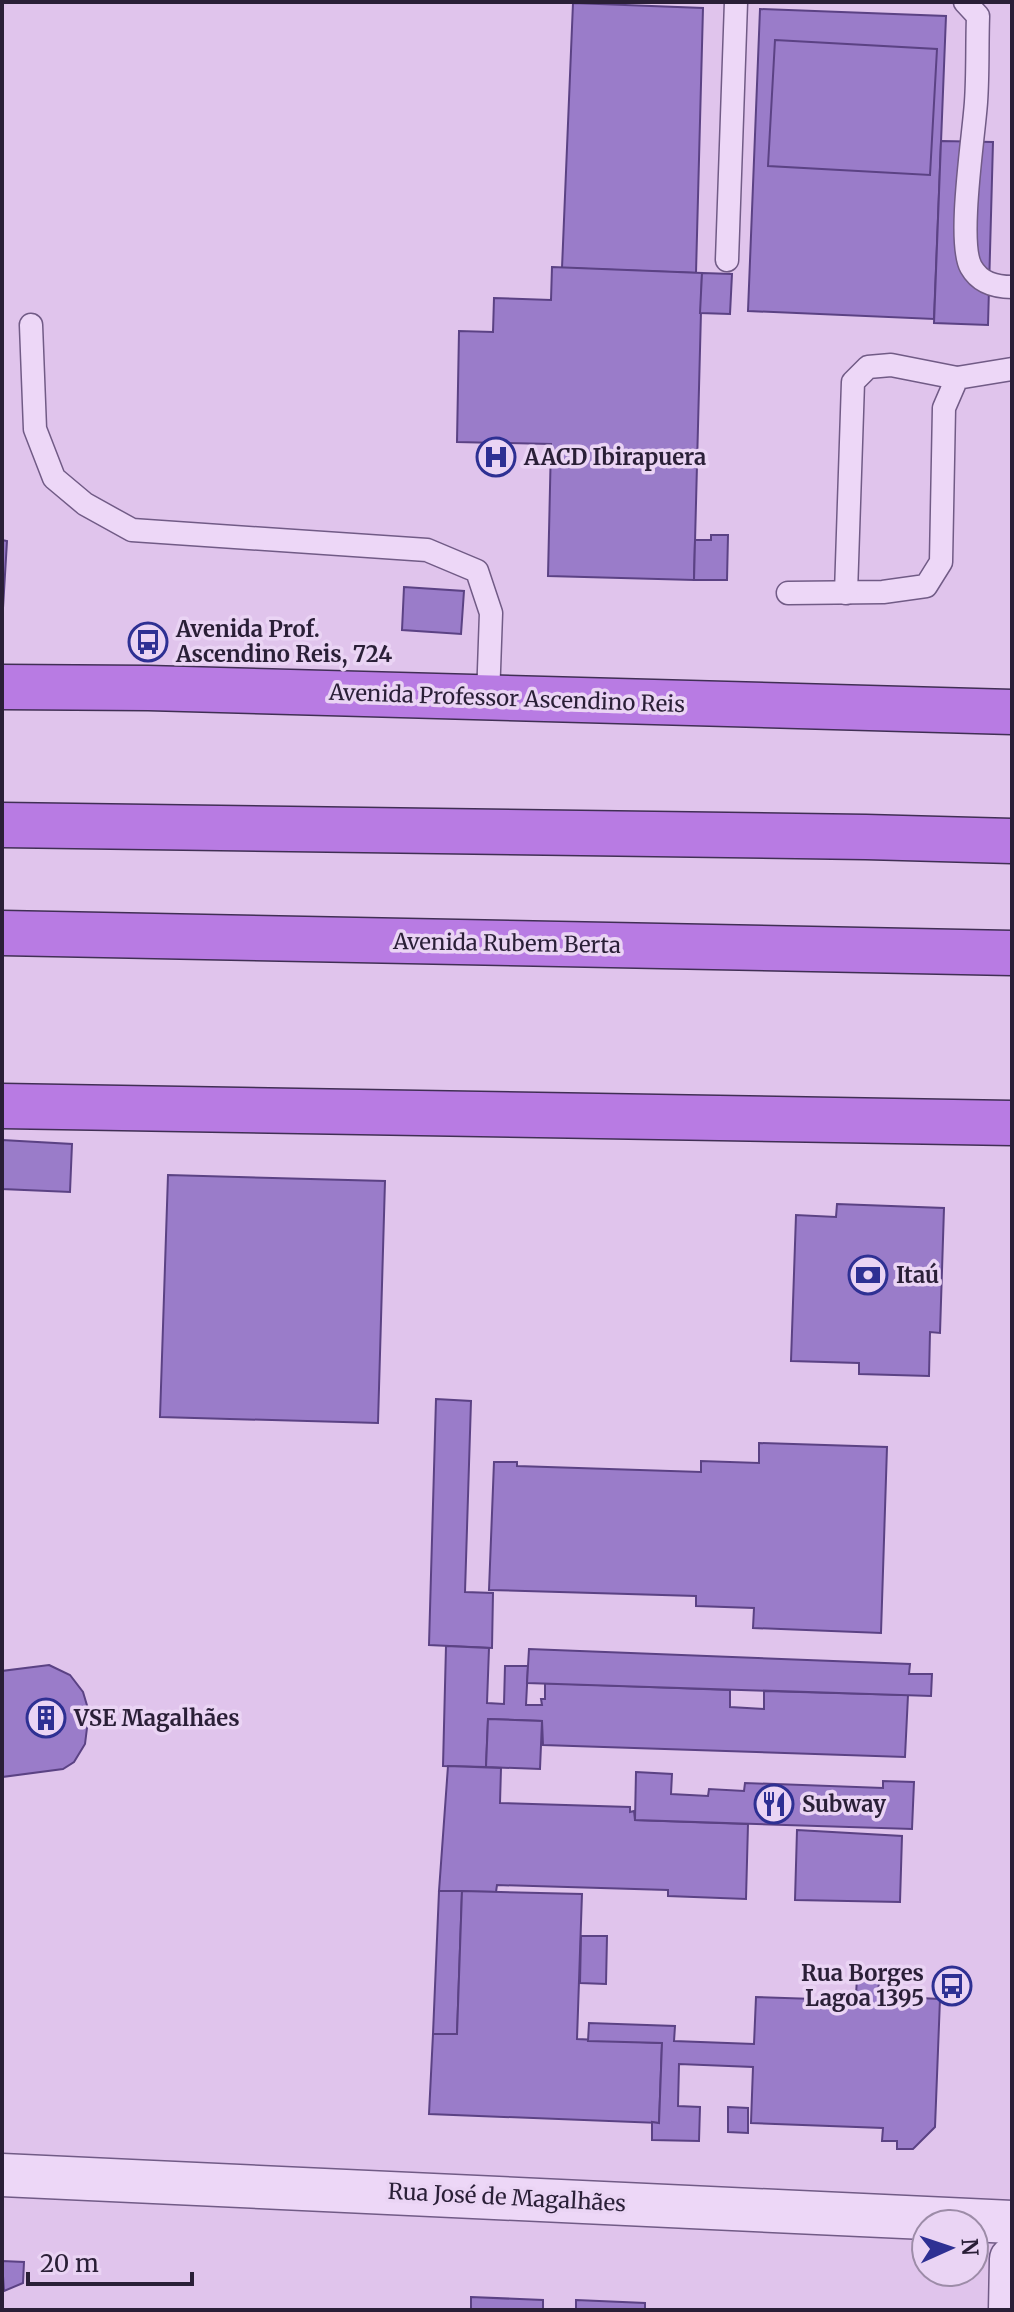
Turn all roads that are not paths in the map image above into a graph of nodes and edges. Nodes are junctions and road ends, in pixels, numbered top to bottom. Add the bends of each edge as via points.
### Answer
1 (736, 2) edge
2 (965, 2) edge
3 (727, 260) dead end
4 (1012, 287) edge
5 (31, 325) dead end
6 (1012, 369) edge
7 (957, 378) junction
8 (788, 593) dead end
9 (846, 593) junction
10 (2, 687) edge
11 (488, 698) junction
12 (1012, 712) edge
13 (2, 825) edge
14 (1012, 841) edge
15 (2, 933) edge
16 (1012, 953) edge
17 (2, 1106) edge
18 (1012, 1123) edge
19 (2, 2175) edge
20 (1012, 2222) edge
21 (1012, 2259) edge
22 (1011, 2310) edge

1 - 3 lane
2 - 4 lane via 978,16 967,227 970,266 989,285
5 - 11 lane via 35,429 54,478 85,504 132,530 427,550 477,571 491,613
6 - 7 lane
7 - 9 lane via 944,408 941,562 926,586
7 - 9 lane via 891,365 868,367 853,382
8 - 9 lane
10 - 11 highway, Avenida Professor Ascendino Reis
11 - 12 highway, Avenida Professor Ascendino Reis
13 - 14 highway
15 - 16 highway, Avenida Rubem Berta
17 - 18 highway
19 - 20 street, Rua José de Magalhães
21 - 22 street

